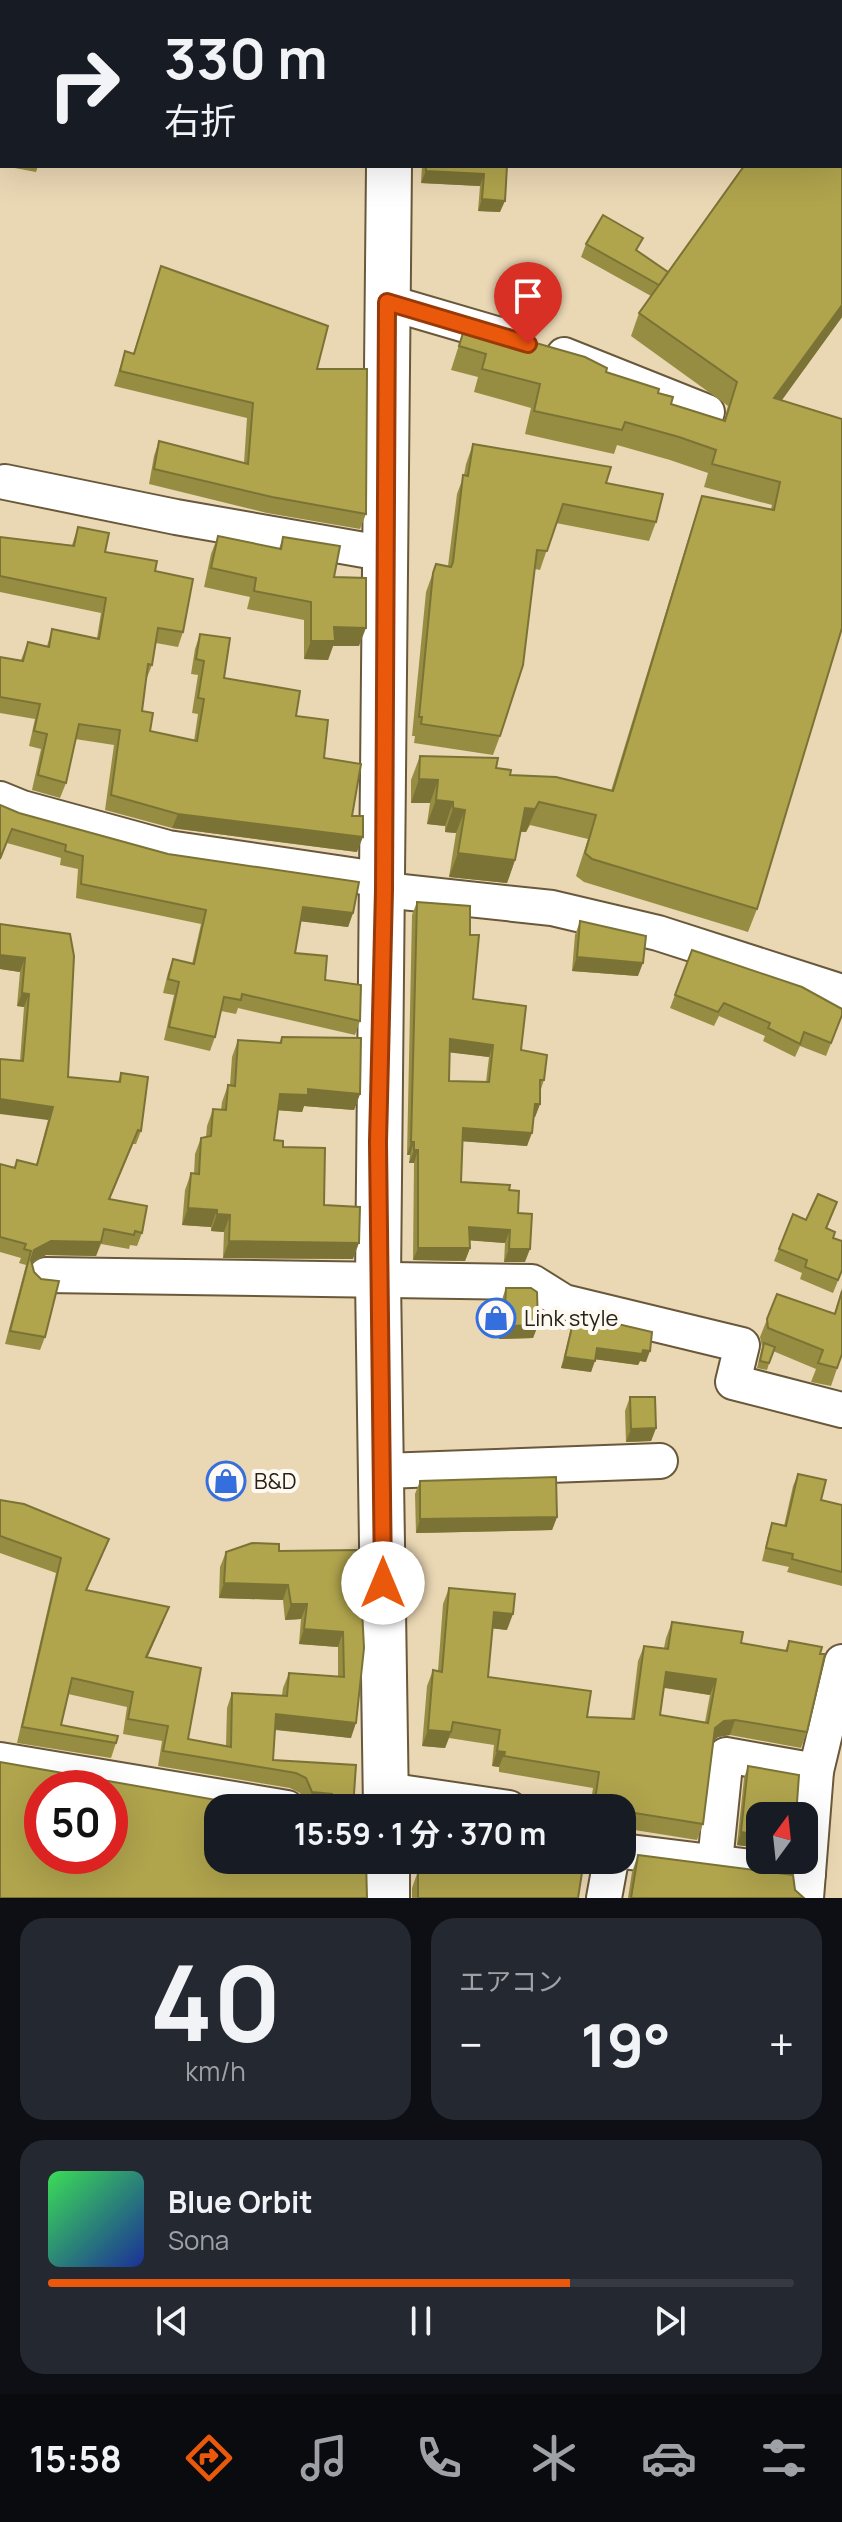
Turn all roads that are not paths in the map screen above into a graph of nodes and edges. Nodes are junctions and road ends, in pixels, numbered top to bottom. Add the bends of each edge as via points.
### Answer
1 (389, 168) edge
2 (387, 302) junction
3 (707, 412) edge
4 (5, 482) dead end
5 (387, 554) junction
6 (0, 799) edge
7 (384, 885) junction
8 (842, 992) edge
9 (46, 1275) dead end
10 (378, 1280) junction
11 (842, 1410) edge
12 (660, 1461) dead end
13 (383, 1471) junction
14 (842, 1662) edge
15 (0, 1760) edge
16 (816, 1771) junction
17 (204, 1794) edge
18 (386, 1794) edge
19 (636, 1853) edge
20 (715, 1862) junction
21 (387, 1874) edge
22 (608, 1874) edge
23 (807, 1886) edge
24 (387, 1898) edge
25 (604, 1898) edge

1 - 2 main road
2 - 3 street via 583,362
2 - 5 main road
4 - 5 street
5 - 7 main road
6 - 7 street via 168,848
7 - 8 street via 552,908 658,933
7 - 10 main road
9 - 10 street
10 - 11 street via 532,1282 564,1302 748,1331 733,1382
10 - 13 main road
12 - 13 street
13 - 18 main road
14 - 16 street
15 - 17 street
16 - 20 street via 726,1755
16 - 23 street
19 - 20 street
20 - 23 street
21 - 24 main road
22 - 25 street

